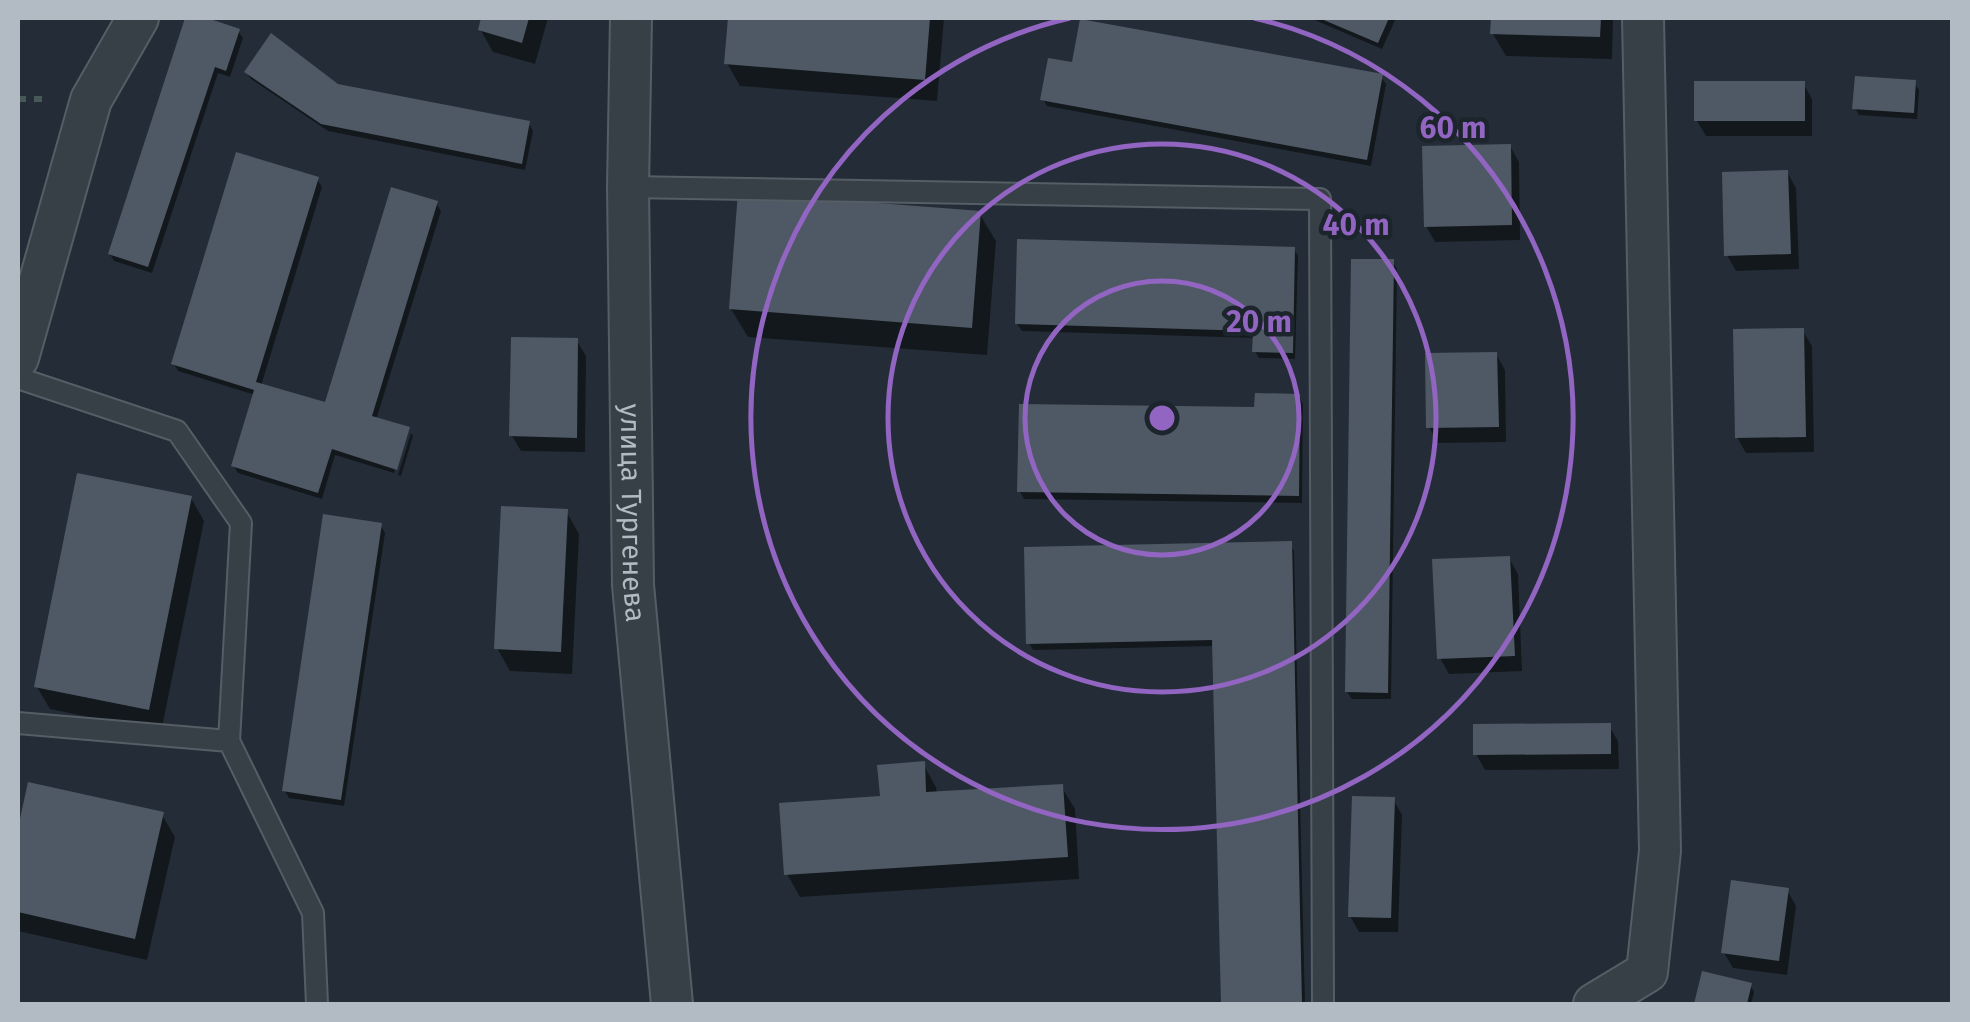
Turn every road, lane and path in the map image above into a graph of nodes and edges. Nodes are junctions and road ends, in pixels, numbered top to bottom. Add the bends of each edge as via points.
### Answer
1 (138, 18) edge
2 (631, 18) edge
3 (1643, 18) edge
4 (628, 187) junction
5 (18, 358) edge
6 (18, 378) edge
7 (18, 723) edge
8 (230, 741) junction
9 (317, 1004) edge
10 (672, 1004) edge
11 (1323, 1004) edge
12 (1594, 1004) edge

1 - 5 street via 91,100
2 - 4 street, улица Тургенева
3 - 12 street via 1660,851 1647,972
4 - 10 street, улица Тургенева via 632,585
4 - 11 lane via 1320,199
6 - 8 lane via 177,430 241,523
7 - 8 lane
8 - 9 lane via 313,913

